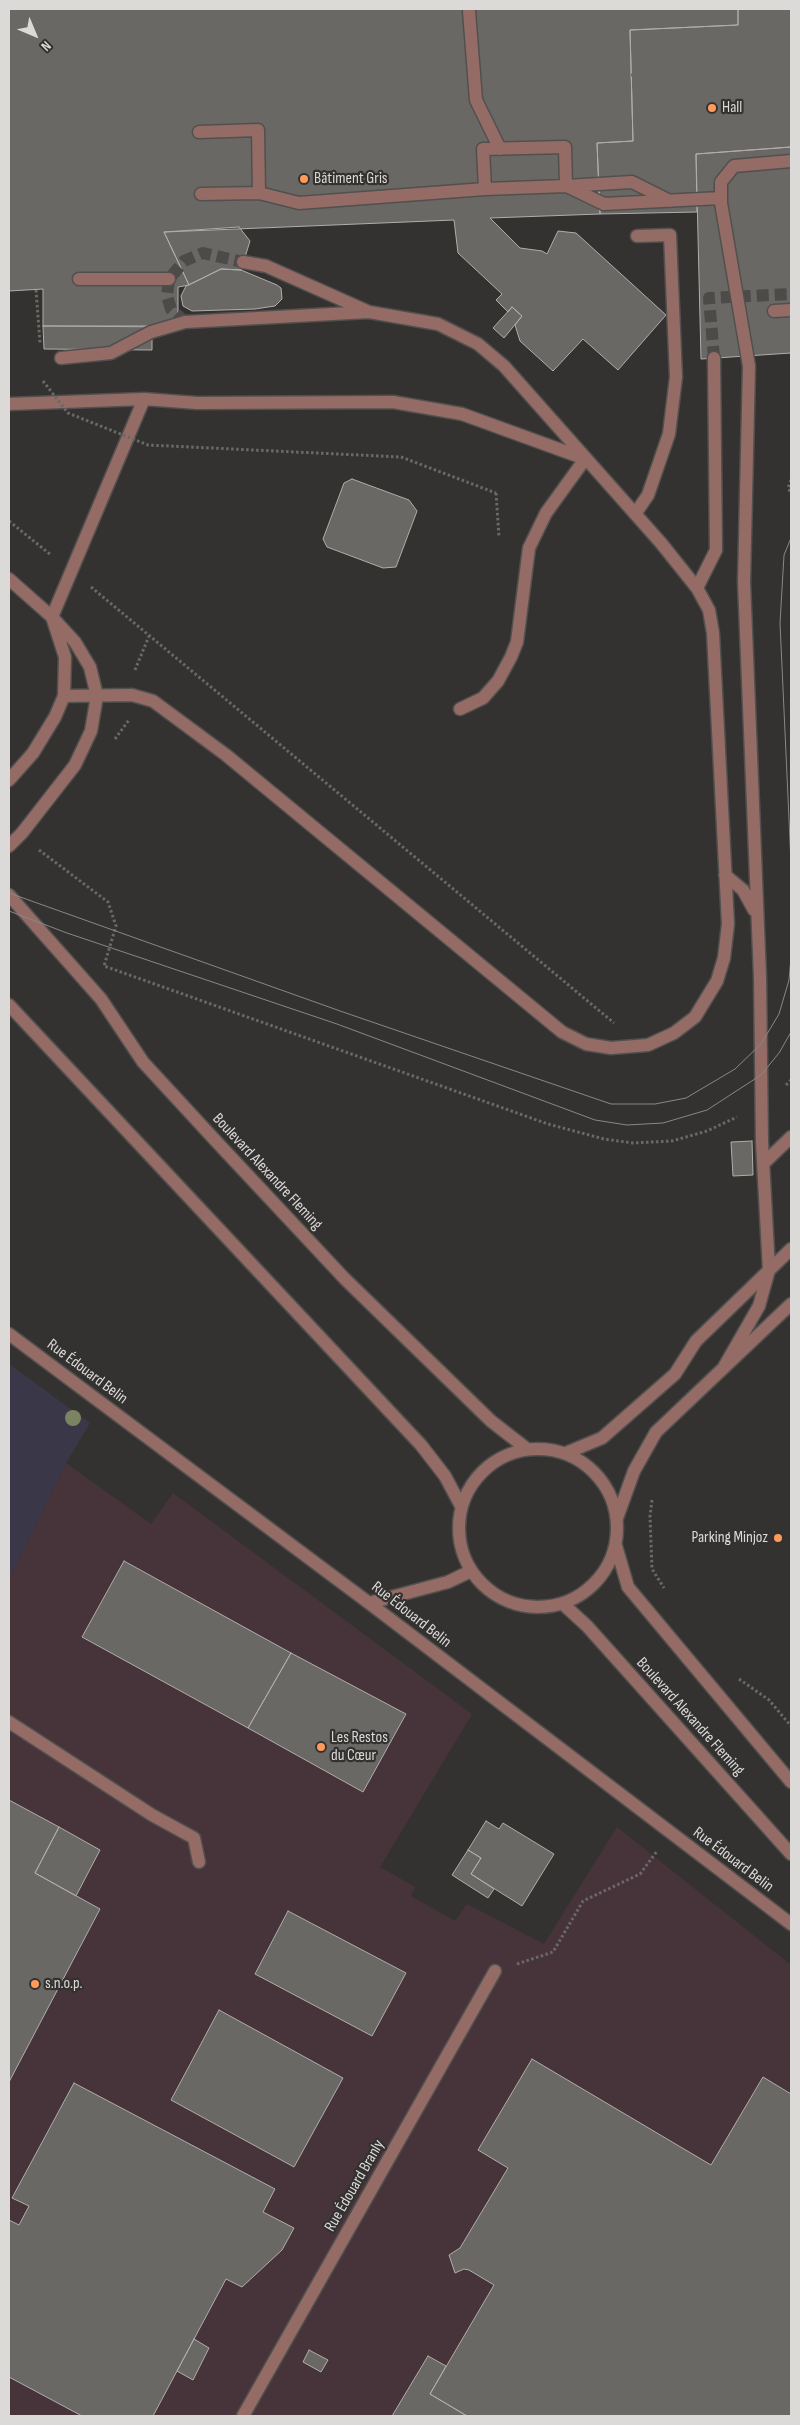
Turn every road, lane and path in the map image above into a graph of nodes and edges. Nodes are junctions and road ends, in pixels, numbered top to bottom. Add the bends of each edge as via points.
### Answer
1 (469, 11) dead end
2 (769, 68) dead end
3 (631, 75) dead end
4 (199, 132) dead end
5 (500, 149) junction
6 (791, 161) edge
7 (566, 186) junction
8 (485, 189) junction
9 (259, 193) junction
10 (201, 194) dead end
11 (721, 198) junction
12 (670, 201) junction
13 (637, 236) dead end
14 (243, 262) tunnel mouth
15 (169, 278) dead end
16 (79, 280) dead end
17 (36, 290) dead end
18 (791, 310) edge
19 (774, 311) dead end
20 (369, 312) junction
21 (40, 344) dead end
22 (60, 358) dead end
23 (714, 358) tunnel mouth
24 (42, 372) dead end
25 (144, 399) junction
26 (9, 404) edge
27 (585, 459) junction
28 (791, 480) edge
29 (791, 493) edge
30 (635, 514) junction
31 (499, 537) dead end
32 (9, 579) edge
33 (697, 588) junction
34 (52, 617) junction
35 (150, 636) dead end
36 (64, 696) junction
37 (97, 696) junction
38 (460, 709) dead end
39 (9, 780) edge
40 (9, 846) edge
41 (38, 849) dead end
42 (725, 875) junction
43 (9, 895) edge
44 (756, 914) junction
45 (9, 1005) edge
46 (640, 1045) junction
47 (763, 1100) junction
48 (791, 1137) edge
49 (763, 1164) junction
50 (791, 1249) edge
51 (769, 1270) junction
52 (791, 1304) edge
53 (9, 1334) edge
54 (724, 1367) junction
55 (527, 1449) junction
56 (566, 1453) junction
57 (652, 1498) dead end
58 (461, 1506) junction
59 (617, 1518) junction
60 (616, 1546) junction
61 (470, 1571) junction
62 (668, 1594) dead end
63 (369, 1603) junction
64 (563, 1604) junction
65 (732, 1674) dead end
66 (9, 1722) edge
67 (791, 1726) edge
68 (791, 1782) edge
69 (658, 1850) dead end
70 (791, 1854) edge
71 (199, 1862) dead end
72 (791, 1924) edge
73 (495, 1971) joint
74 (243, 2416) edge

1 - 5 street via 476,100
2 - 3 path
4 - 9 street via 258,130
5 - 7 street via 565,146
5 - 8 street via 483,149
6 - 11 street via 734,166 721,182
7 - 8 street
7 - 12 street via 604,204
7 - 12 street via 632,182
8 - 9 street via 299,203
9 - 10 street
11 - 12 street
11 - 44 street via 749,366 744,582
13 - 30 street via 670,235 676,377 669,434 648,495
14 - 20 street via 266,266
15 - 16 street
17 - 21 path
18 - 19 street
20 - 22 street via 186,322 151,332 111,353
20 - 27 street via 438,324 478,344 504,366
23 - 33 street via 716,550
24 - 31 path, bridge via 43,381 68,413 148,446 401,457 496,493
25 - 26 street
25 - 27 street via 197,403 393,402 462,414
25 - 34 street
27 - 30 street
27 - 38 street via 546,513 529,548 517,642 511,658 498,681 483,698
28 - 29 path via 788,488
30 - 33 street
32 - 34 street
33 - 42 street via 709,610 713,633
34 - 36 street via 65,657
34 - 37 street via 75,642 90,667
35 - 46 path
36 - 37 street
36 - 39 street via 33,753
37 - 40 street via 91,731 75,765
37 - 46 street via 132,695 153,700 173,714 562,1032 586,1044 611,1048
41 - 47 path via 108,902 116,926 104,966 548,1124 614,1141 672,1141 708,1131
42 - 44 street via 744,890
42 - 46 street via 728,924 718,981 695,1017 674,1033 648,1045
43 - 55 street, Boulevard Alexandre Fleming via 101,999 143,1062 214,1139 344,1278 491,1421
44 - 47 street
45 - 58 street via 421,1444 445,1476
47 - 49 street
48 - 49 street
49 - 51 street
50 - 51 street
51 - 54 street via 759,1306
51 - 56 street via 696,1341 675,1374 602,1438
52 - 54 street
53 - 63 street, Rue Édouard Belin
54 - 59 street via 656,1432 634,1471
55 - 56 street
55 - 58 street via 504,1455 485,1468 470,1485
56 - 59 street via 585,1463 601,1479 612,1497
57 - 62 path via 652,1569
58 - 61 street via 461,1551
59 - 60 street
60 - 64 street via 599,1578 587,1591
60 - 68 street, Boulevard Alexandre Fleming via 628,1587
61 - 63 street via 448,1582
61 - 64 street via 488,1591 511,1603 537,1608
63 - 72 street, Rue Édouard Belin
64 - 70 street, Boulevard Alexandre Fleming via 587,1626
65 - 67 path via 769,1700
66 - 71 street via 152,1815 194,1838
69 - 73 path via 640,1874 584,1901 553,1952
73 - 74 street, Rue Édouard Branly

